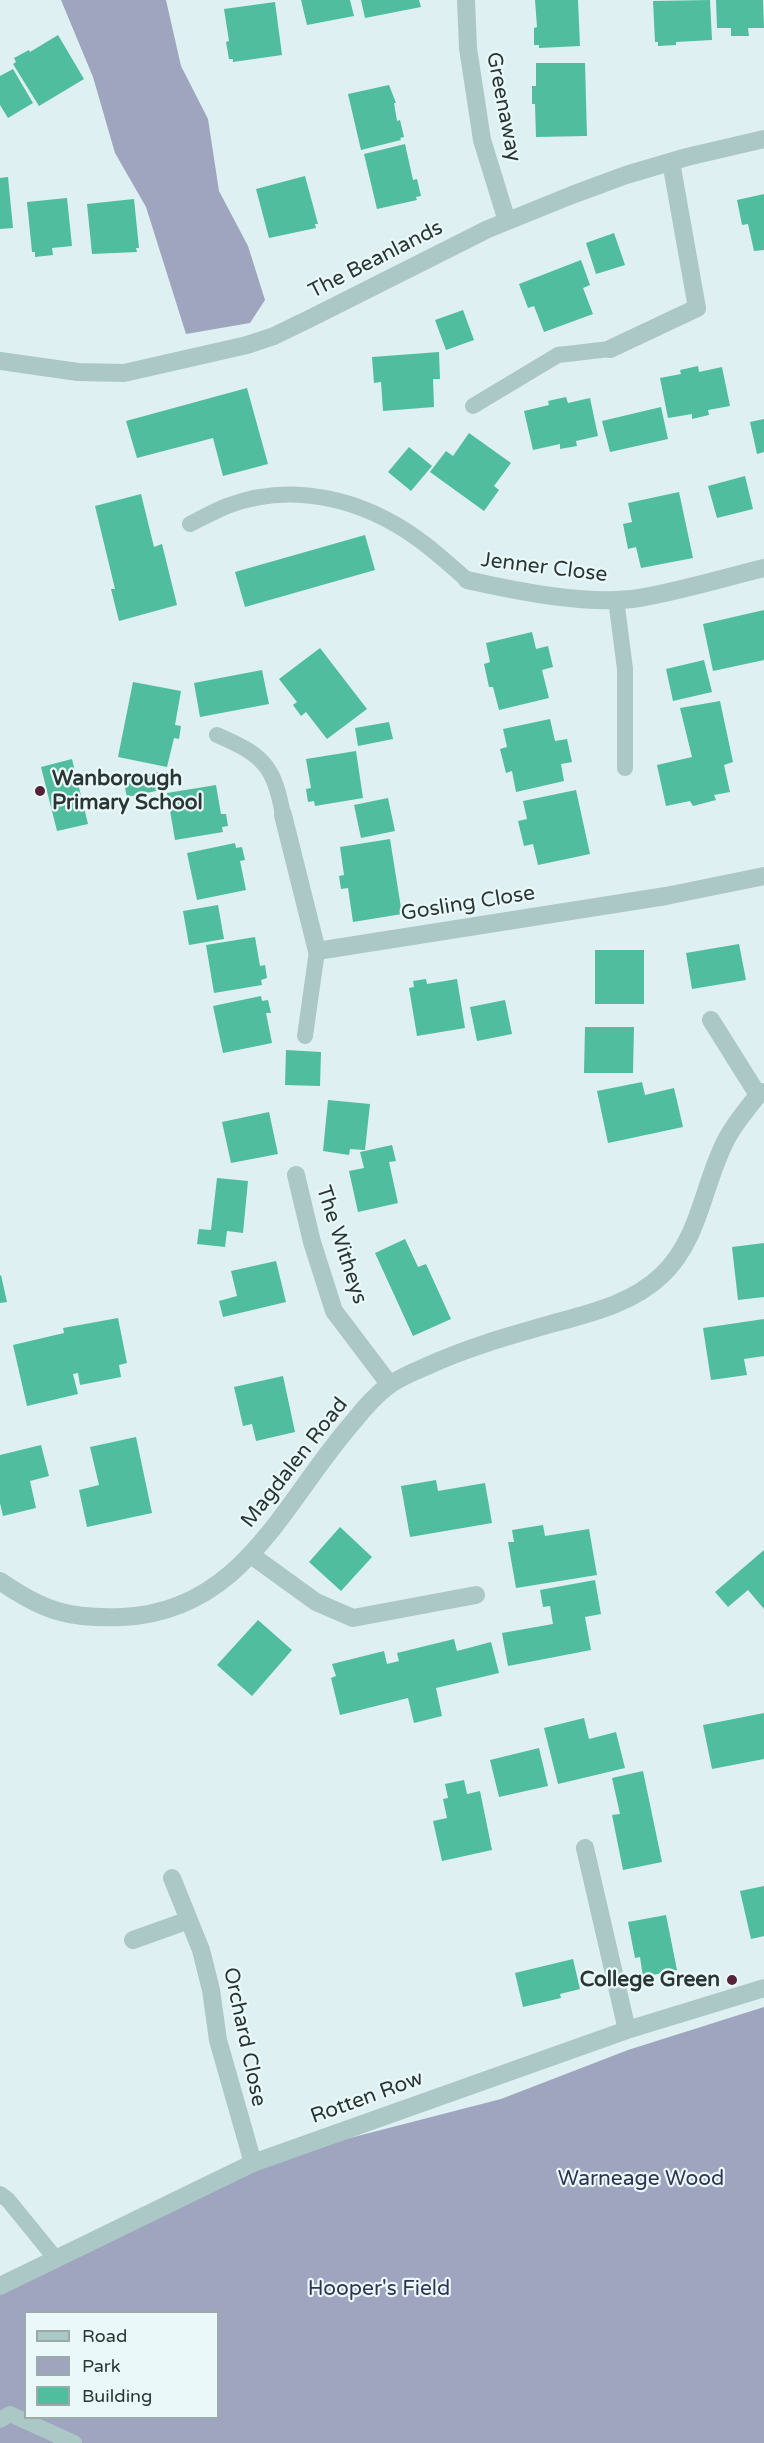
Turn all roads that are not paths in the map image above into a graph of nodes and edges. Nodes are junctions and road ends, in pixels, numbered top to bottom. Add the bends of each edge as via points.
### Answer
1 (466, 0) edge
2 (764, 139) edge
3 (672, 162) junction
4 (507, 221) junction
5 (609, 349) joint
6 (0, 361) edge
7 (473, 406) dead end
8 (190, 524) dead end
9 (764, 568) edge
10 (467, 580) joint
11 (616, 599) junction
12 (217, 735) dead end
13 (625, 768) dead end
14 (283, 815) joint
15 (764, 876) edge
16 (317, 951) junction
17 (711, 1020) dead end
18 (305, 1036) dead end
19 (761, 1094) edge
20 (296, 1175) dead end
21 (390, 1385) junction
22 (251, 1555) junction
23 (0, 1581) edge
24 (476, 1595) dead end
25 (585, 1848) dead end
26 (172, 1878) dead end
27 (189, 1920) junction
28 (133, 1940) dead end
29 (764, 1988) edge
30 (627, 2030) junction
31 (253, 2163) junction
32 (0, 2194) edge
33 (56, 2259) junction
34 (0, 2286) edge
35 (0, 2420) edge
36 (74, 2443) edge

1 - 4 street, Greenaway via 468,48 479,122
2 - 3 street, The Beanlands
3 - 4 street, The Beanlands via 626,175
3 - 5 street via 697,308
4 - 6 street, The Beanlands via 274,336 247,345 124,373 78,372
5 - 7 lane via 558,356
8 - 10 lane via 228,506 310,494 347,502 408,533
9 - 11 street, Jenner Close via 639,598
10 - 11 street, Jenner Close via 514,591
11 - 13 lane, Jenner Close via 625,669
12 - 14 lane via 257,756 269,769
14 - 16 street
15 - 16 street, Gosling Close via 666,896
16 - 18 lane
17 - 19 street
19 - 21 street, Magdalen Road via 726,1139 681,1250 645,1289 604,1309 478,1344
20 - 21 street, The Witheys via 334,1311
21 - 22 street, Magdalen Road via 340,1436
22 - 23 street, Magdalen Road via 207,1592 168,1610 136,1616 75,1616 26,1599
22 - 24 street via 316,1602 353,1618
25 - 30 street
26 - 27 street, Orchard Close
27 - 28 street
27 - 31 street, Orchard Close via 201,1950 218,2040
29 - 30 street, Rotten Row
30 - 31 street, Rotten Row
31 - 33 street, Rotten Row
32 - 33 lane
33 - 34 street, Rotten Row
35 - 36 lane via 10,2414

